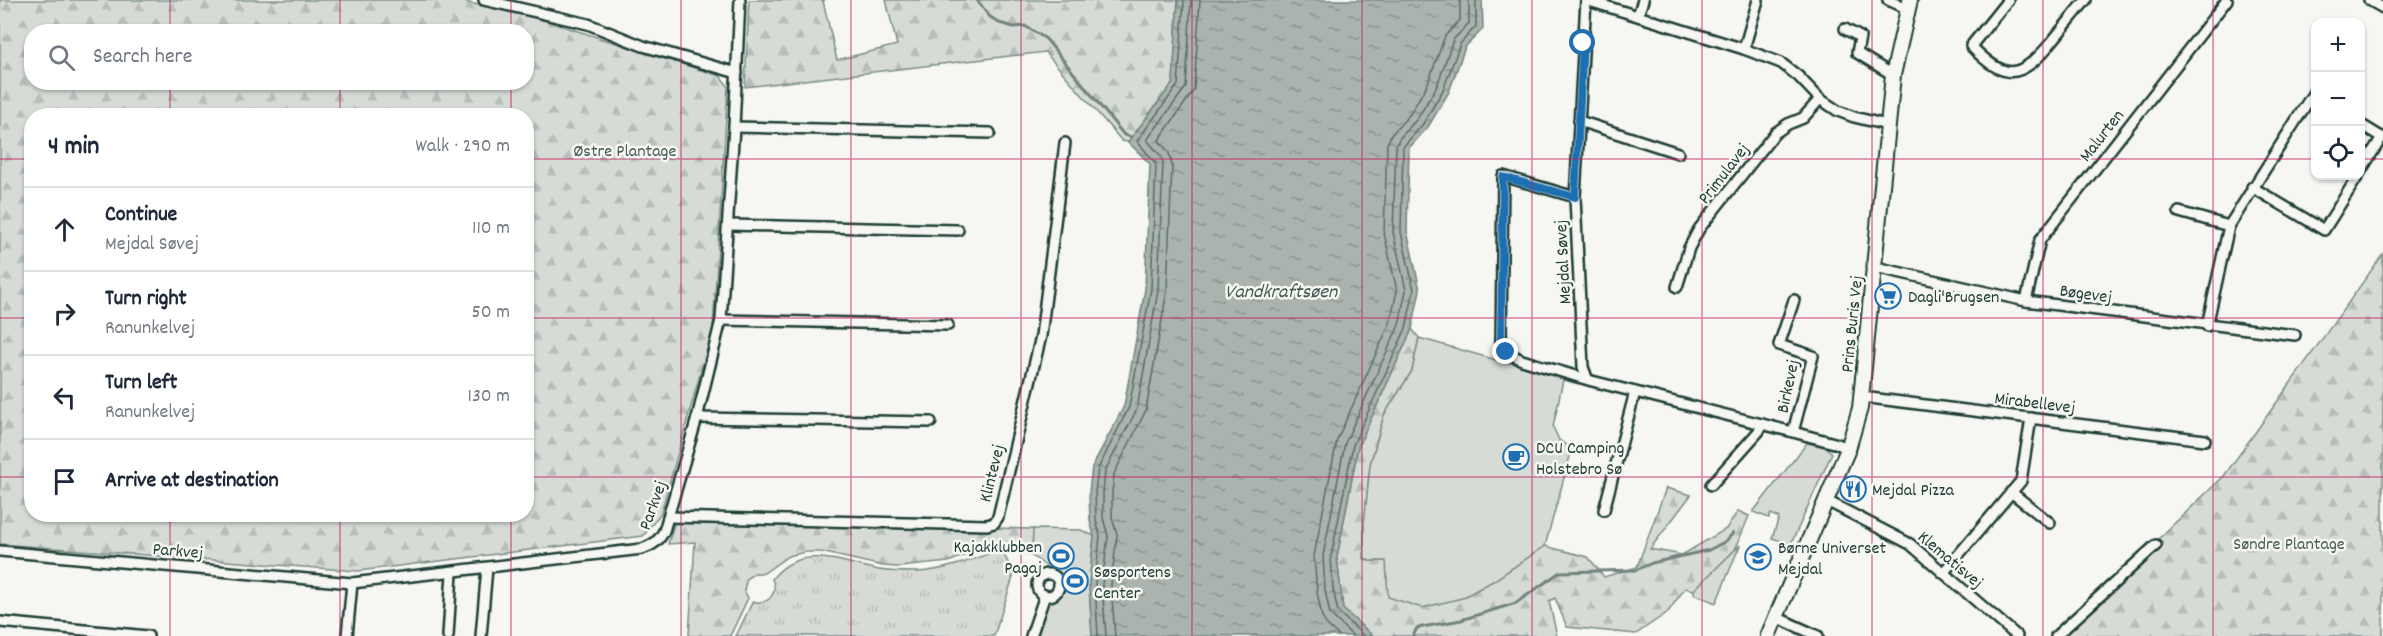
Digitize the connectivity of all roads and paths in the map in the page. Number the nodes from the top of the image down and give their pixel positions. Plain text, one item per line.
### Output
1 (484, 0) edge
2 (740, 0) edge
3 (1586, 0) edge
4 (1642, 0) edge
5 (1758, 0) edge
6 (1888, 0) edge
7 (2008, 0) edge
8 (2086, 0) edge
9 (2227, 0) edge
10 (2368, 0) edge
11 (1909, 5) edge
12 (2383, 8) edge
13 (1638, 15) junction
14 (1845, 29) dead end
15 (1743, 49) junction
16 (737, 73) junction
17 (1893, 75) junction
18 (1820, 99) junction
19 (2311, 99) edge
20 (1579, 121) junction
21 (1887, 125) junction
22 (2364, 126) edge
23 (734, 127) junction
24 (990, 133) dead end
25 (2383, 137) edge
26 (1065, 143) dead end
27 (1678, 153) dead end
28 (2365, 166) edge
29 (2355, 180) edge
30 (2252, 187) junction
31 (1575, 197) junction
32 (2179, 212) dead end
33 (728, 225) junction
34 (2229, 225) junction
35 (958, 230) dead end
36 (1875, 267) junction
37 (1677, 287) dead end
38 (1794, 300) dead end
39 (2026, 301) junction
40 (721, 320) junction
41 (948, 326) dead end
42 (2207, 326) junction
43 (2295, 335) dead end
44 (1587, 378) junction
45 (1635, 392) junction
46 (1862, 397) junction
47 (697, 418) junction
48 (2031, 418) junction
49 (931, 422) dead end
50 (1762, 424) junction
51 (1793, 432) junction
52 (2205, 440) dead end
53 (1848, 449) junction
54 (1711, 485) dead end
55 (2012, 492) junction
56 (1825, 500) junction
57 (1604, 510) dead end
58 (668, 517) junction
59 (2050, 524) dead end
60 (2156, 545) dead end
61 (0, 551) edge
62 (487, 568) junction
63 (452, 573) junction
64 (1942, 573) junction
65 (352, 583) junction
66 (1045, 595) dead end
67 (1776, 617) junction
68 (0, 622) edge
69 (148, 636) edge
70 (347, 636) edge
71 (448, 636) edge
72 (481, 636) edge
73 (1031, 636) edge
74 (1768, 636) edge
75 (1818, 636) edge
76 (2017, 636) edge
77 (2056, 636) edge

1 - 16 street
2 - 16 street, Parkvej
3 - 13 street
3 - 20 street, Mejdal Søvej
4 - 13 street
5 - 15 street
6 - 11 street
7 - 8 street
9 - 39 street, Malurten
10 - 12 street
11 - 17 street, Prins Buris Vej
13 - 15 street
14 - 17 street
15 - 18 street
16 - 23 street, Parkvej
17 - 21 street, Prins Buris Vej
18 - 21 street
18 - 37 street, Primulavej
19 - 30 street
20 - 27 street
20 - 31 street, Mejdal Søvej
21 - 36 street, Prins Buris Vej
22 - 25 street
23 - 24 street
23 - 33 street, Parkvej
25 - 28 street
26 - 58 street, Klintevej
29 - 30 street
30 - 34 street
31 - 44 street, Mejdal Søvej
31 - 44 street, Birkevej
32 - 34 street
33 - 35 street
33 - 40 street, Parkvej
34 - 42 street
36 - 39 street, Bøgevej
36 - 46 street, Prins Buris Vej
38 - 51 street, Birkevej
39 - 42 street, Bøgevej
40 - 41 street
40 - 47 street, Parkvej
42 - 43 street, Bøgevej
44 - 45 street, Birkevej
45 - 50 street, Birkevej
45 - 57 street
46 - 48 street, Mirabellevej
46 - 53 street, Prins Buris Vej
47 - 49 street
47 - 58 street, Parkvej
48 - 52 street, Mirabellevej
48 - 55 street
50 - 51 street, Birkevej
50 - 54 street, Birkevej
51 - 53 street, Birkevej
53 - 56 street, Prins Buris Vej
55 - 59 street
55 - 64 street
56 - 64 street, Klematisvej
56 - 67 street, Prins Buris Vej
58 - 62 street, Parkvej
60 - 77 street
61 - 65 street, Parkvej
62 - 63 street, Parkvej
62 - 72 street
63 - 65 street, Parkvej
63 - 71 street
64 - 76 street, Klematisvej
65 - 70 street
66 - 73 street
67 - 74 street, Prins Buris Vej
67 - 75 street
68 - 69 street

